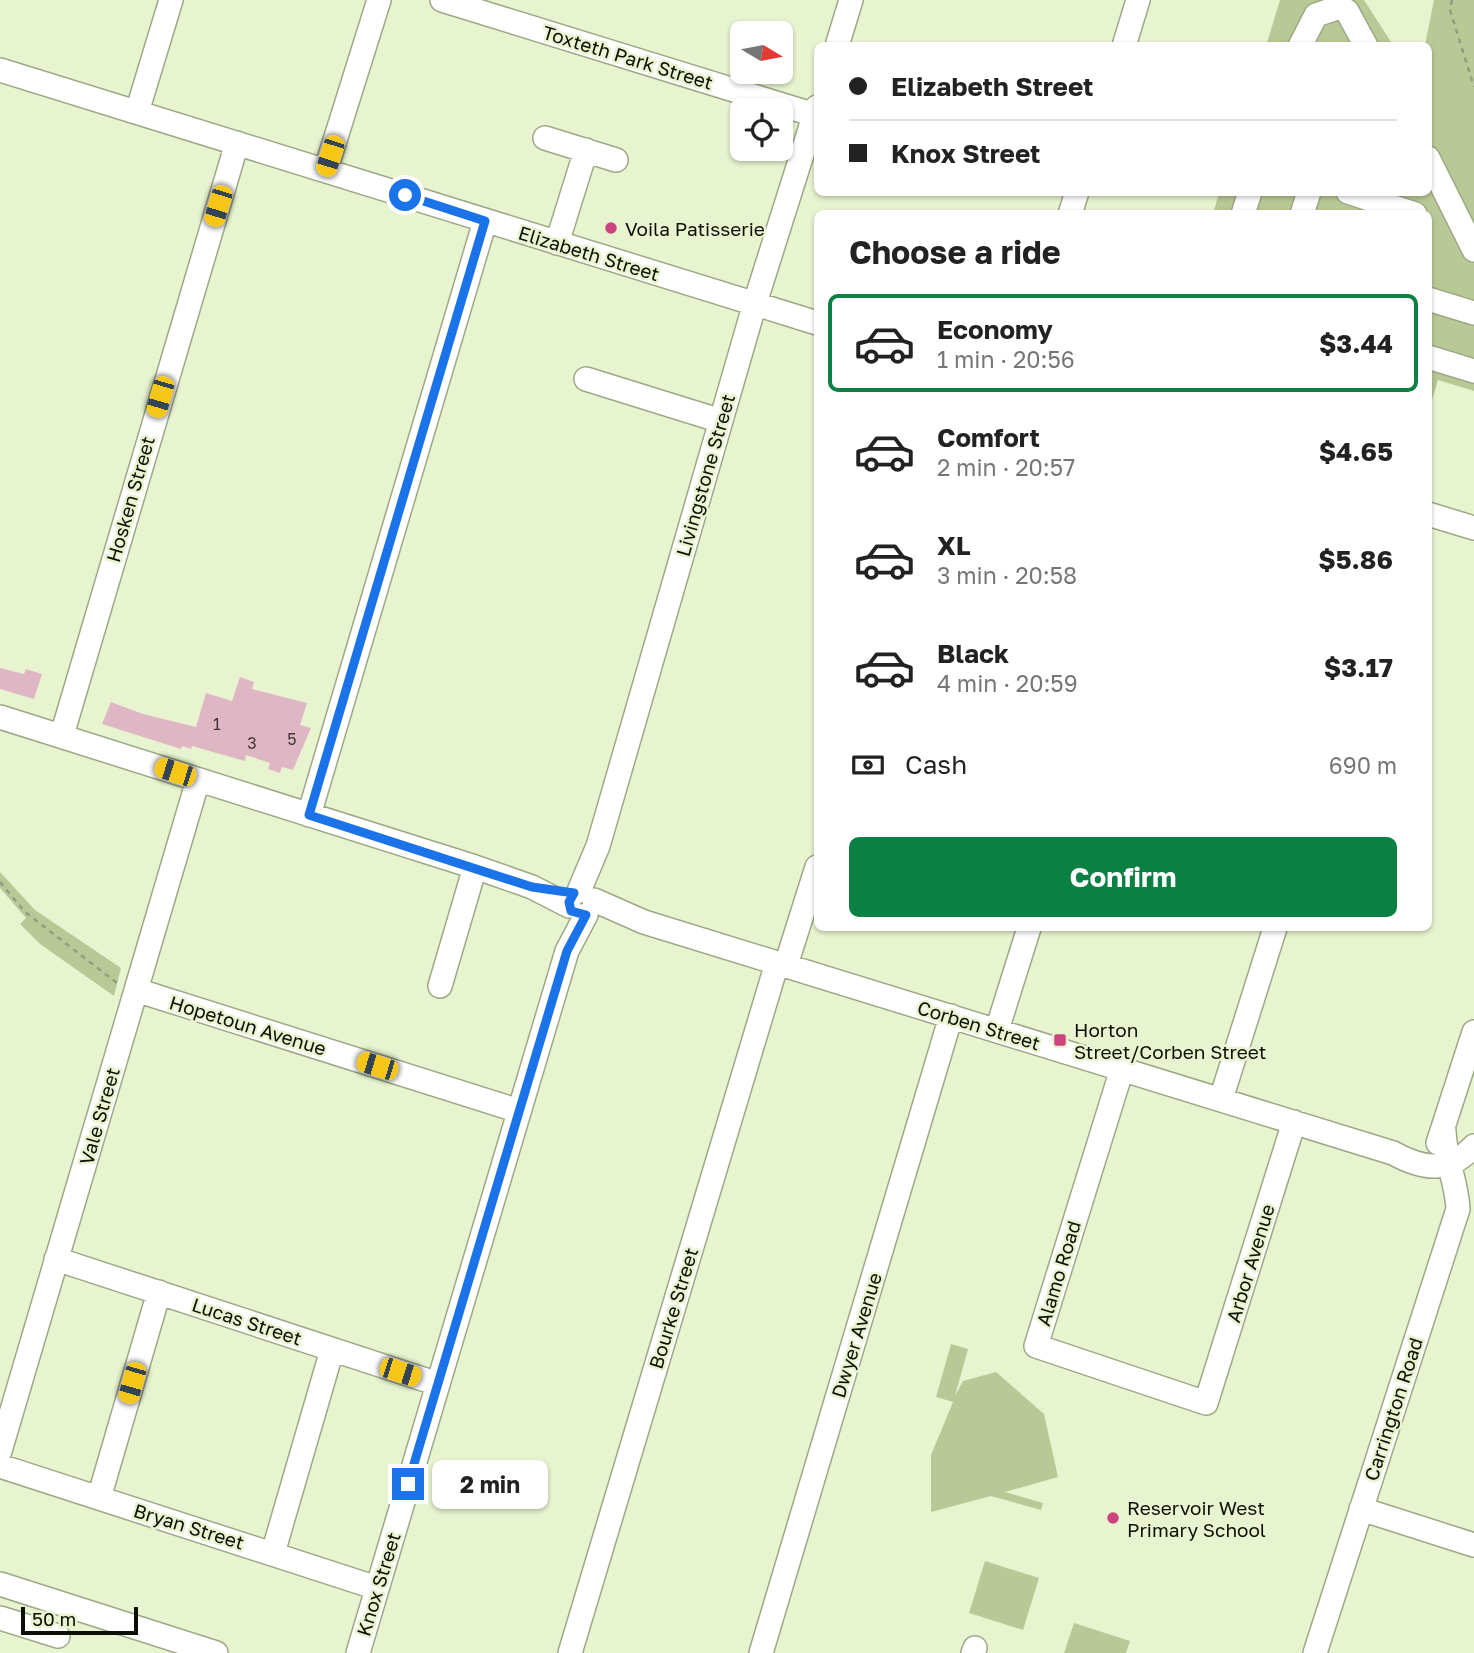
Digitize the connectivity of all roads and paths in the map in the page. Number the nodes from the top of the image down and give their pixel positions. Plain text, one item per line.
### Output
1 (171, 0) edge
2 (379, 0) edge
3 (442, 0) edge
4 (851, 0) edge
5 (1138, 0) edge
6 (1452, 0) edge
7 (838, 42) edge
8 (1125, 42) edge
9 (1302, 42) edge
10 (1364, 42) edge
11 (0, 70) edge
12 (1474, 87) edge
13 (814, 110) edge
14 (137, 112) junction
15 (814, 117) edge
16 (545, 138) dead end
17 (237, 143) junction
18 (586, 150) junction
19 (616, 160) dead end
20 (1432, 166) edge
21 (326, 169) junction
22 (1445, 192) junction
23 (1359, 201) edge
24 (1398, 210) edge
25 (1427, 210) edge
26 (485, 221) junction
27 (557, 243) junction
28 (1474, 250) edge
29 (1432, 300) edge
30 (755, 303) junction
31 (1474, 313) edge
32 (814, 323) edge
33 (1432, 357) edge
34 (1474, 371) edge
35 (586, 379) dead end
36 (721, 421) junction
37 (1432, 515) edge
38 (1474, 528) edge
39 (0, 717) edge
40 (62, 735) junction
41 (198, 780) junction
42 (309, 815) junction
43 (475, 867) junction
44 (814, 875) edge
45 (0, 881) edge
46 (581, 903) junction
47 (1028, 931) edge
48 (1274, 931) edge
49 (781, 964) junction
50 (440, 986) dead end
51 (134, 996) junction
52 (951, 1016) junction
53 (997, 1030) junction
54 (1474, 1032) edge
55 (1122, 1069) junction
56 (1221, 1099) junction
57 (519, 1111) junction
58 (1294, 1122) junction
59 (1445, 1128) junction
60 (1474, 1134) edge
61 (1474, 1146) edge
62 (1393, 1153) junction
63 (1447, 1166) junction
64 (56, 1259) junction
65 (159, 1292) junction
66 (332, 1350) junction
67 (438, 1384) junction
68 (1206, 1403) joint
69 (0, 1451) edge
70 (0, 1466) edge
71 (99, 1498) junction
72 (1360, 1509) junction
73 (1474, 1545) edge
74 (273, 1553) junction
75 (0, 1584) edge
76 (377, 1588) junction
77 (0, 1618) edge
78 (58, 1636) dead end
79 (216, 1653) edge
80 (358, 1653) edge
81 (570, 1653) edge
82 (761, 1653) edge
83 (1315, 1653) edge

1 - 14 street
2 - 21 street
3 - 13 street, Toxteth Park Street
4 - 7 street
5 - 8 street
6 - 12 path
9 - 10 street
11 - 14 street, Elizabeth Street
14 - 17 street, Elizabeth Street
15 - 30 street, Livingstone Street
16 - 18 street
17 - 21 street, Elizabeth Street
17 - 40 street, Hosken Street
18 - 19 street
18 - 27 street
20 - 22 street
21 - 26 street, Elizabeth Street
22 - 25 street
22 - 28 street
23 - 24 street
26 - 27 street, Elizabeth Street
26 - 42 street
27 - 30 street, Elizabeth Street
29 - 31 street
30 - 32 street, Elizabeth Street
30 - 36 street, Livingstone Street
33 - 34 street
35 - 36 street
36 - 46 street, Livingstone Street
37 - 38 street
39 - 40 street, Corben Street
40 - 41 street, Corben Street
41 - 42 street, Corben Street
41 - 51 street, Vale Street
42 - 43 street, Corben Street
43 - 46 street, Corben Street
43 - 50 street
44 - 49 street, Bourke Street
45 - 51 path
46 - 49 street, Corben Street
46 - 57 street, Knox Street
47 - 53 street
48 - 56 street
49 - 52 street, Corben Street
49 - 81 street, Bourke Street
51 - 57 street, Hopetoun Avenue
51 - 64 street, Vale Street
52 - 53 street, Corben Street
52 - 82 street, Dwyer Avenue
53 - 55 street, Corben Street
54 - 59 street
55 - 56 street, Corben Street
55 - 68 street, Alamo Road
56 - 58 street, Corben Street
57 - 67 street, Knox Street
58 - 62 street, Corben Street
58 - 68 street, Arbor Avenue
59 - 60 street
59 - 62 street
59 - 63 street, Carrington Road
61 - 63 street
62 - 63 street
63 - 72 street, Carrington Road
64 - 65 street, Lucas Street
64 - 69 street, Vale Street
65 - 66 street, Lucas Street
65 - 71 street
66 - 67 street, Lucas Street
66 - 74 street
67 - 76 street, Knox Street
70 - 71 street, Bryan Street
71 - 74 street, Bryan Street
72 - 73 street
72 - 83 street, Carrington Road
74 - 76 street, Bryan Street
75 - 79 street
76 - 80 street, Knox Street
77 - 78 street

